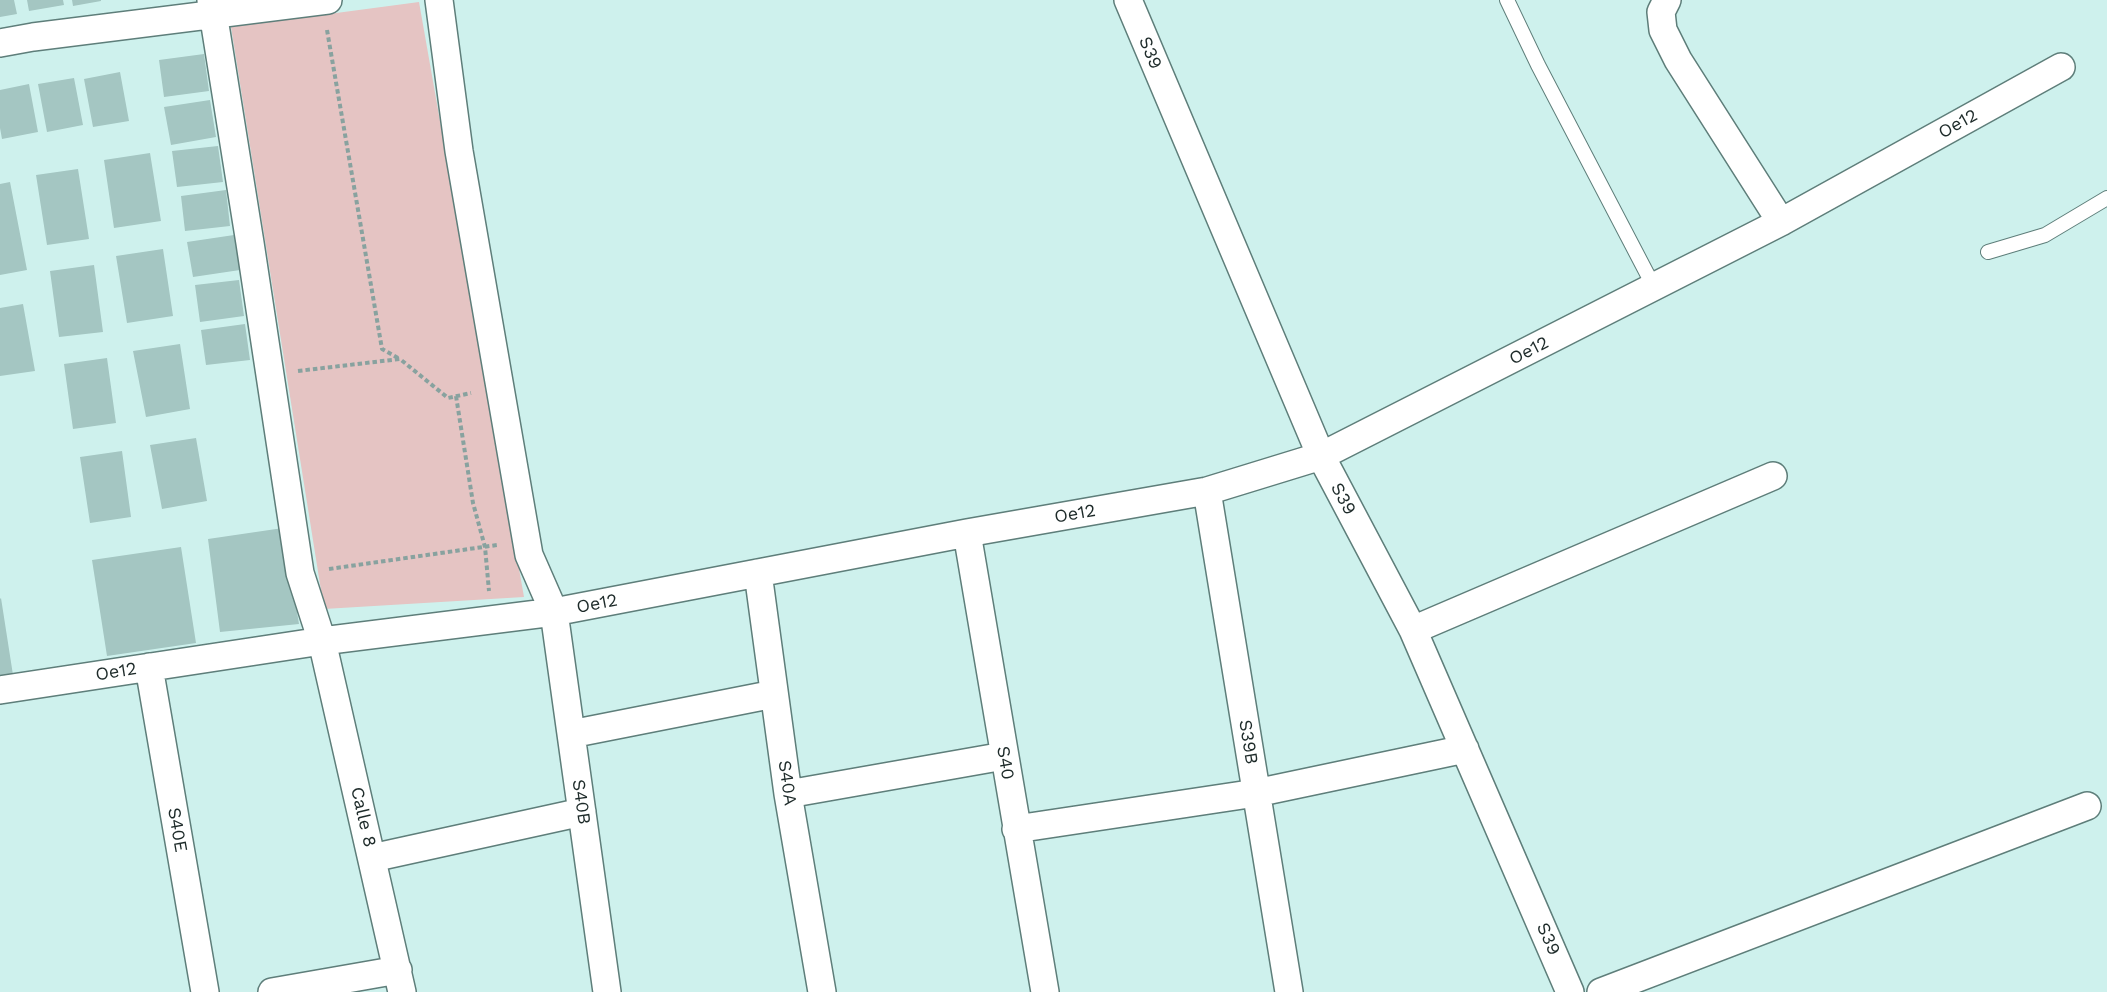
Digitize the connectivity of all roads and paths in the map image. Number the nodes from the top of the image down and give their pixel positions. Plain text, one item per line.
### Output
1 (328, 0) edge
2 (439, 0) edge
3 (1128, 0) edge
4 (1508, 0) edge
5 (322, 1) edge
6 (1664, 6) edge
7 (212, 7) edge
8 (0, 43) edge
9 (2061, 67) dead end
10 (2107, 198) edge
11 (1780, 222) junction
12 (1988, 252) dead end
13 (1654, 287) junction
14 (400, 359) junction
15 (270, 374) junction
16 (500, 387) junction
17 (456, 396) junction
18 (1321, 456) junction
19 (1773, 476) dead end
20 (1206, 491) junction
21 (967, 533) junction
22 (484, 547) junction
23 (300, 573) junction
24 (758, 573) junction
25 (554, 612) junction
26 (492, 620) junction
27 (1413, 630) junction
28 (322, 641) junction
29 (149, 667) junction
30 (0, 690) edge
31 (774, 694) junction
32 (571, 734) junction
33 (1465, 749) junction
34 (1004, 756) junction
35 (1256, 793) junction
36 (788, 794) junction
37 (2087, 806) dead end
38 (582, 812) junction
39 (1016, 829) junction
40 (372, 858) junction
41 (400, 981) edge
42 (206, 992) edge
43 (272, 992) edge
44 (607, 992) edge
45 (822, 992) edge
46 (1045, 992) edge
47 (1289, 992) edge
48 (1570, 992) edge
49 (1601, 992) edge

1 - 5 street
2 - 16 street, S40B
3 - 18 street, S39
4 - 13 lane
5 - 7 street
5 - 14 path
6 - 11 street
7 - 8 street
7 - 15 street, Calle 8
9 - 11 street, Oe12
10 - 12 lane
11 - 13 street, Oe12
13 - 18 street, Oe12
14 - 15 path
14 - 17 path
15 - 23 street, Calle 8
16 - 17 path
16 - 25 street, S40B
17 - 22 path
18 - 20 street, Oe12
18 - 27 street, S39
19 - 27 street
20 - 21 street, Oe12
20 - 35 street, S39B
21 - 24 street, Oe12
21 - 34 street, S40
22 - 23 path
22 - 26 path
23 - 28 street, Calle 8
24 - 25 street, Oe12
24 - 31 street, S40A
25 - 26 street, Oe12
25 - 32 street, S40B
26 - 28 street, Oe12
27 - 33 street, S39
28 - 29 street, Oe12
28 - 40 street, Calle 8
29 - 30 street, Oe12
29 - 42 street, S40E
31 - 32 street
31 - 36 street, S40A
32 - 38 street, S40B
33 - 35 street
33 - 48 street, S39
34 - 36 street
34 - 39 street, S40
35 - 39 street
35 - 47 street, S39B
36 - 45 street, S40A
37 - 49 street
38 - 40 street
38 - 44 street, S40B
39 - 46 street, S40
40 - 41 street, Calle 8
41 - 43 street

